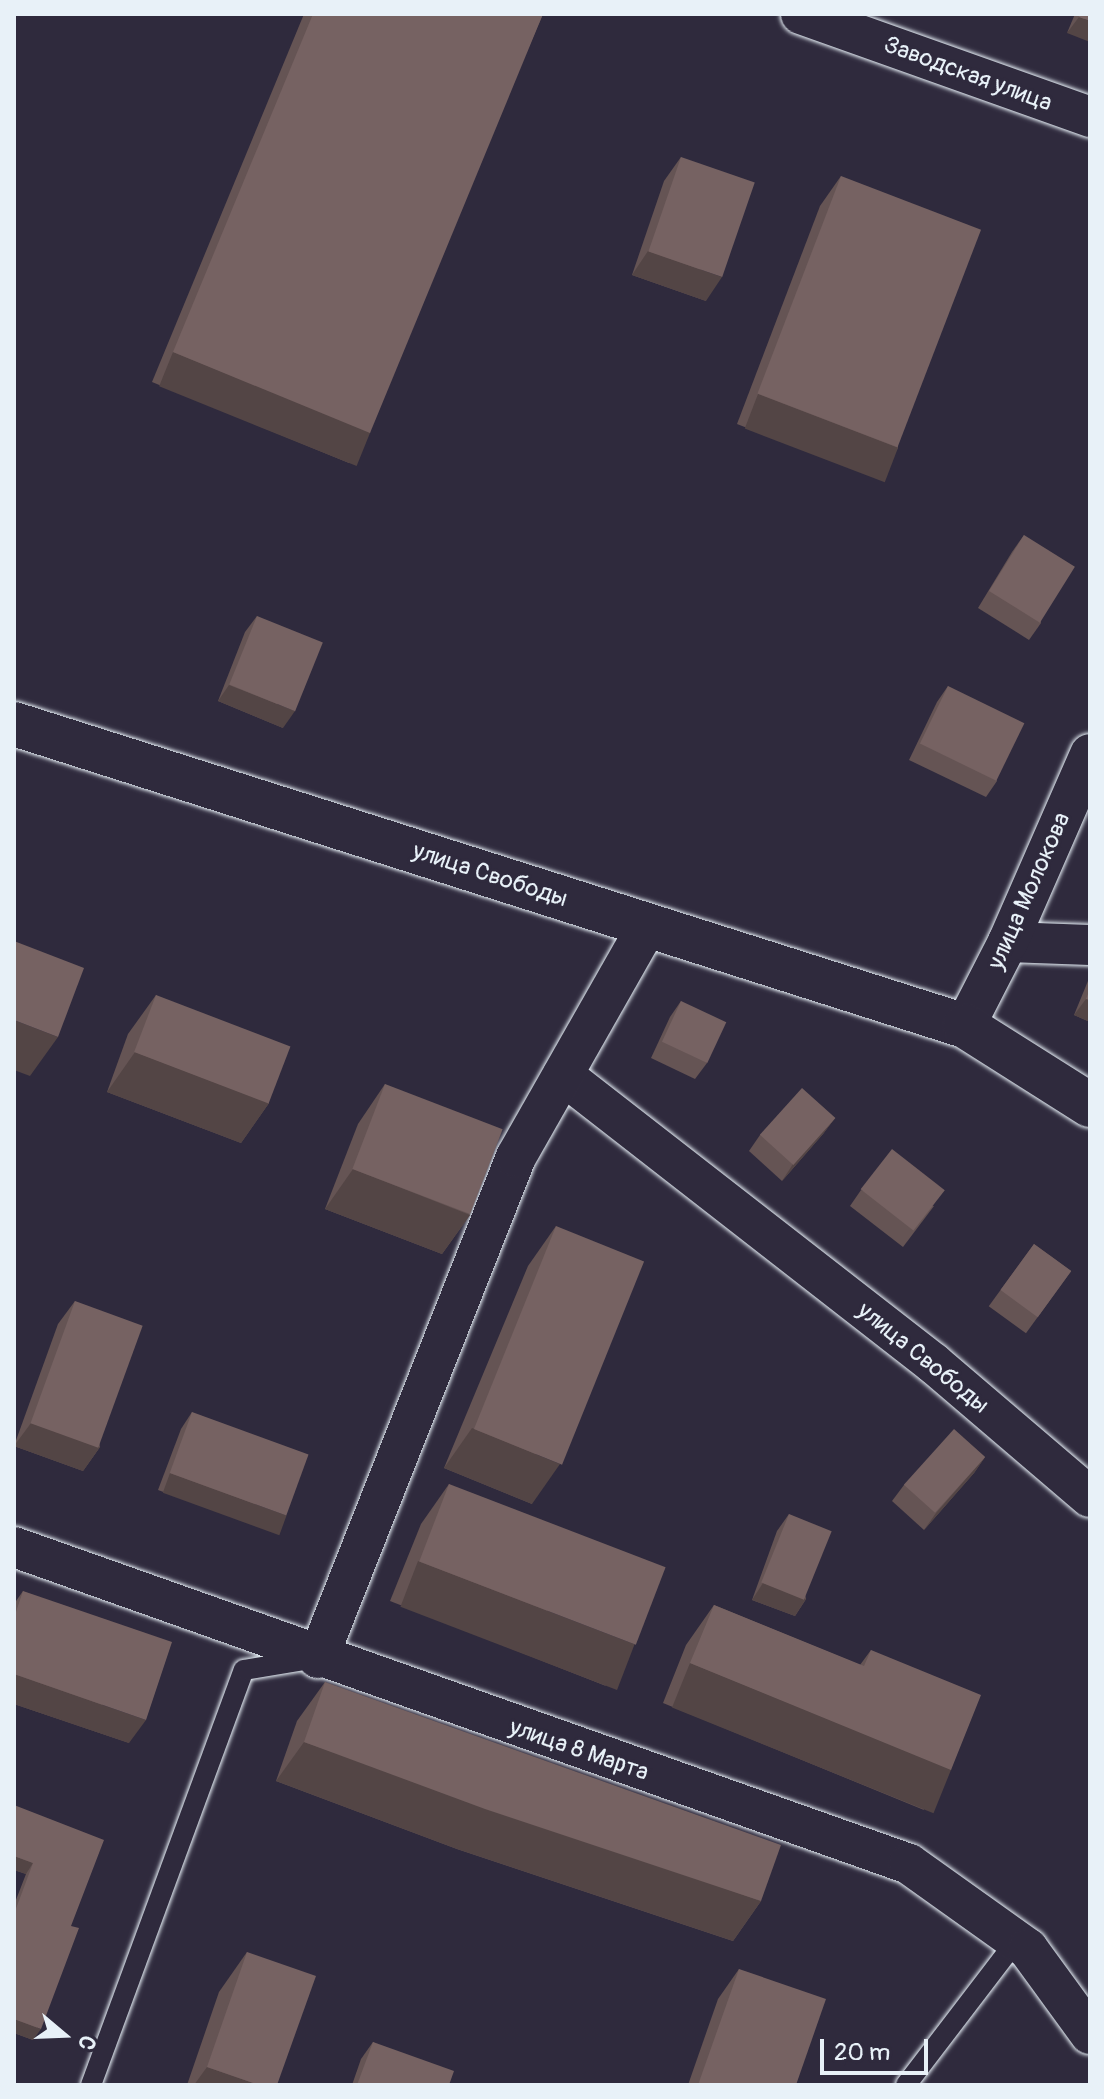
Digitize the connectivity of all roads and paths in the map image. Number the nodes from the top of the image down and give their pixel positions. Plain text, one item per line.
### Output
1 (801, 14) edge
2 (1090, 117) edge
3 (14, 724) edge
4 (1090, 754) edge
5 (648, 925) junction
6 (1008, 942) junction
7 (1090, 945) edge
8 (965, 1026) junction
9 (563, 1075) junction
10 (1090, 1105) edge
11 (1090, 1497) edge
12 (14, 1547) edge
13 (318, 1658) junction
14 (1016, 1941) junction
15 (1090, 2034) edge
16 (91, 2085) edge
17 (906, 2085) edge

1 - 2 street, Заводская улица
3 - 5 street, улица Свободы
4 - 6 street, улица Молокова
5 - 8 street, улица Свободы
5 - 9 street
6 - 7 street
6 - 8 street, улица Молокова
8 - 10 street, улица Свободы
9 - 11 street, улица Свободы
9 - 13 street
12 - 13 street, улица 8 Марта
13 - 14 street, улица 8 Марта
13 - 16 lane
14 - 15 street, улица 8 Марта
14 - 17 lane

